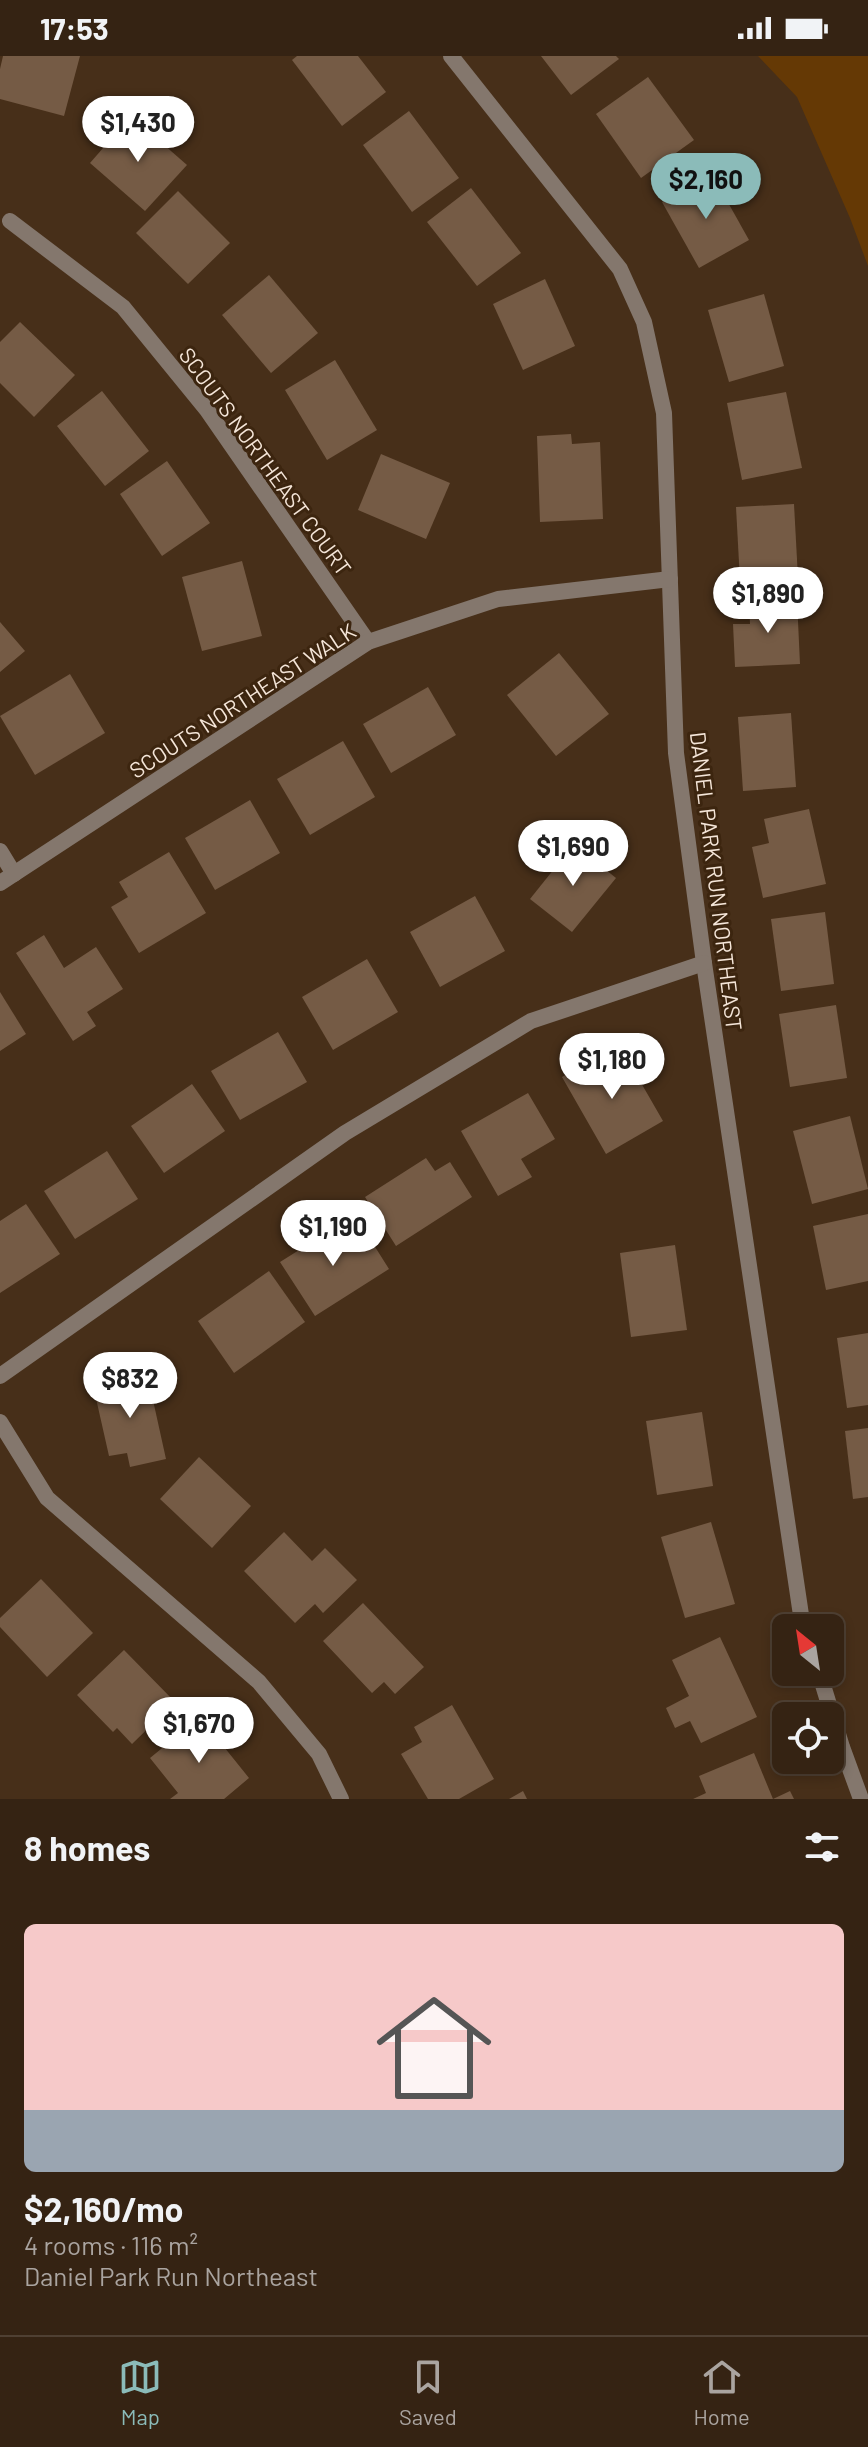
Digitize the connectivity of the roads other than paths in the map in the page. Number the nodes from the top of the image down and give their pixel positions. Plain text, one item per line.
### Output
1 (451, 56) edge
2 (10, 221) dead end
3 (670, 579) junction
4 (368, 642) junction
5 (0, 851) edge
6 (7, 879) edge
7 (704, 963) junction
8 (0, 1376) edge
9 (0, 1422) edge
10 (802, 1614) edge
11 (823, 1686) edge
12 (341, 1799) edge
13 (861, 1799) edge

1 - 3 street, DANIEL PARK RUN NORTHEAST
2 - 4 street, SCOUTS NORTHEAST COURT
3 - 4 street, SCOUTS NORTHEAST WALK
3 - 7 street, DANIEL PARK RUN NORTHEAST
4 - 6 street, SCOUTS NORTHEAST WALK
5 - 6 street
7 - 8 street
7 - 10 street, DANIEL PARK RUN NORTHEAST
9 - 12 street
11 - 13 street

